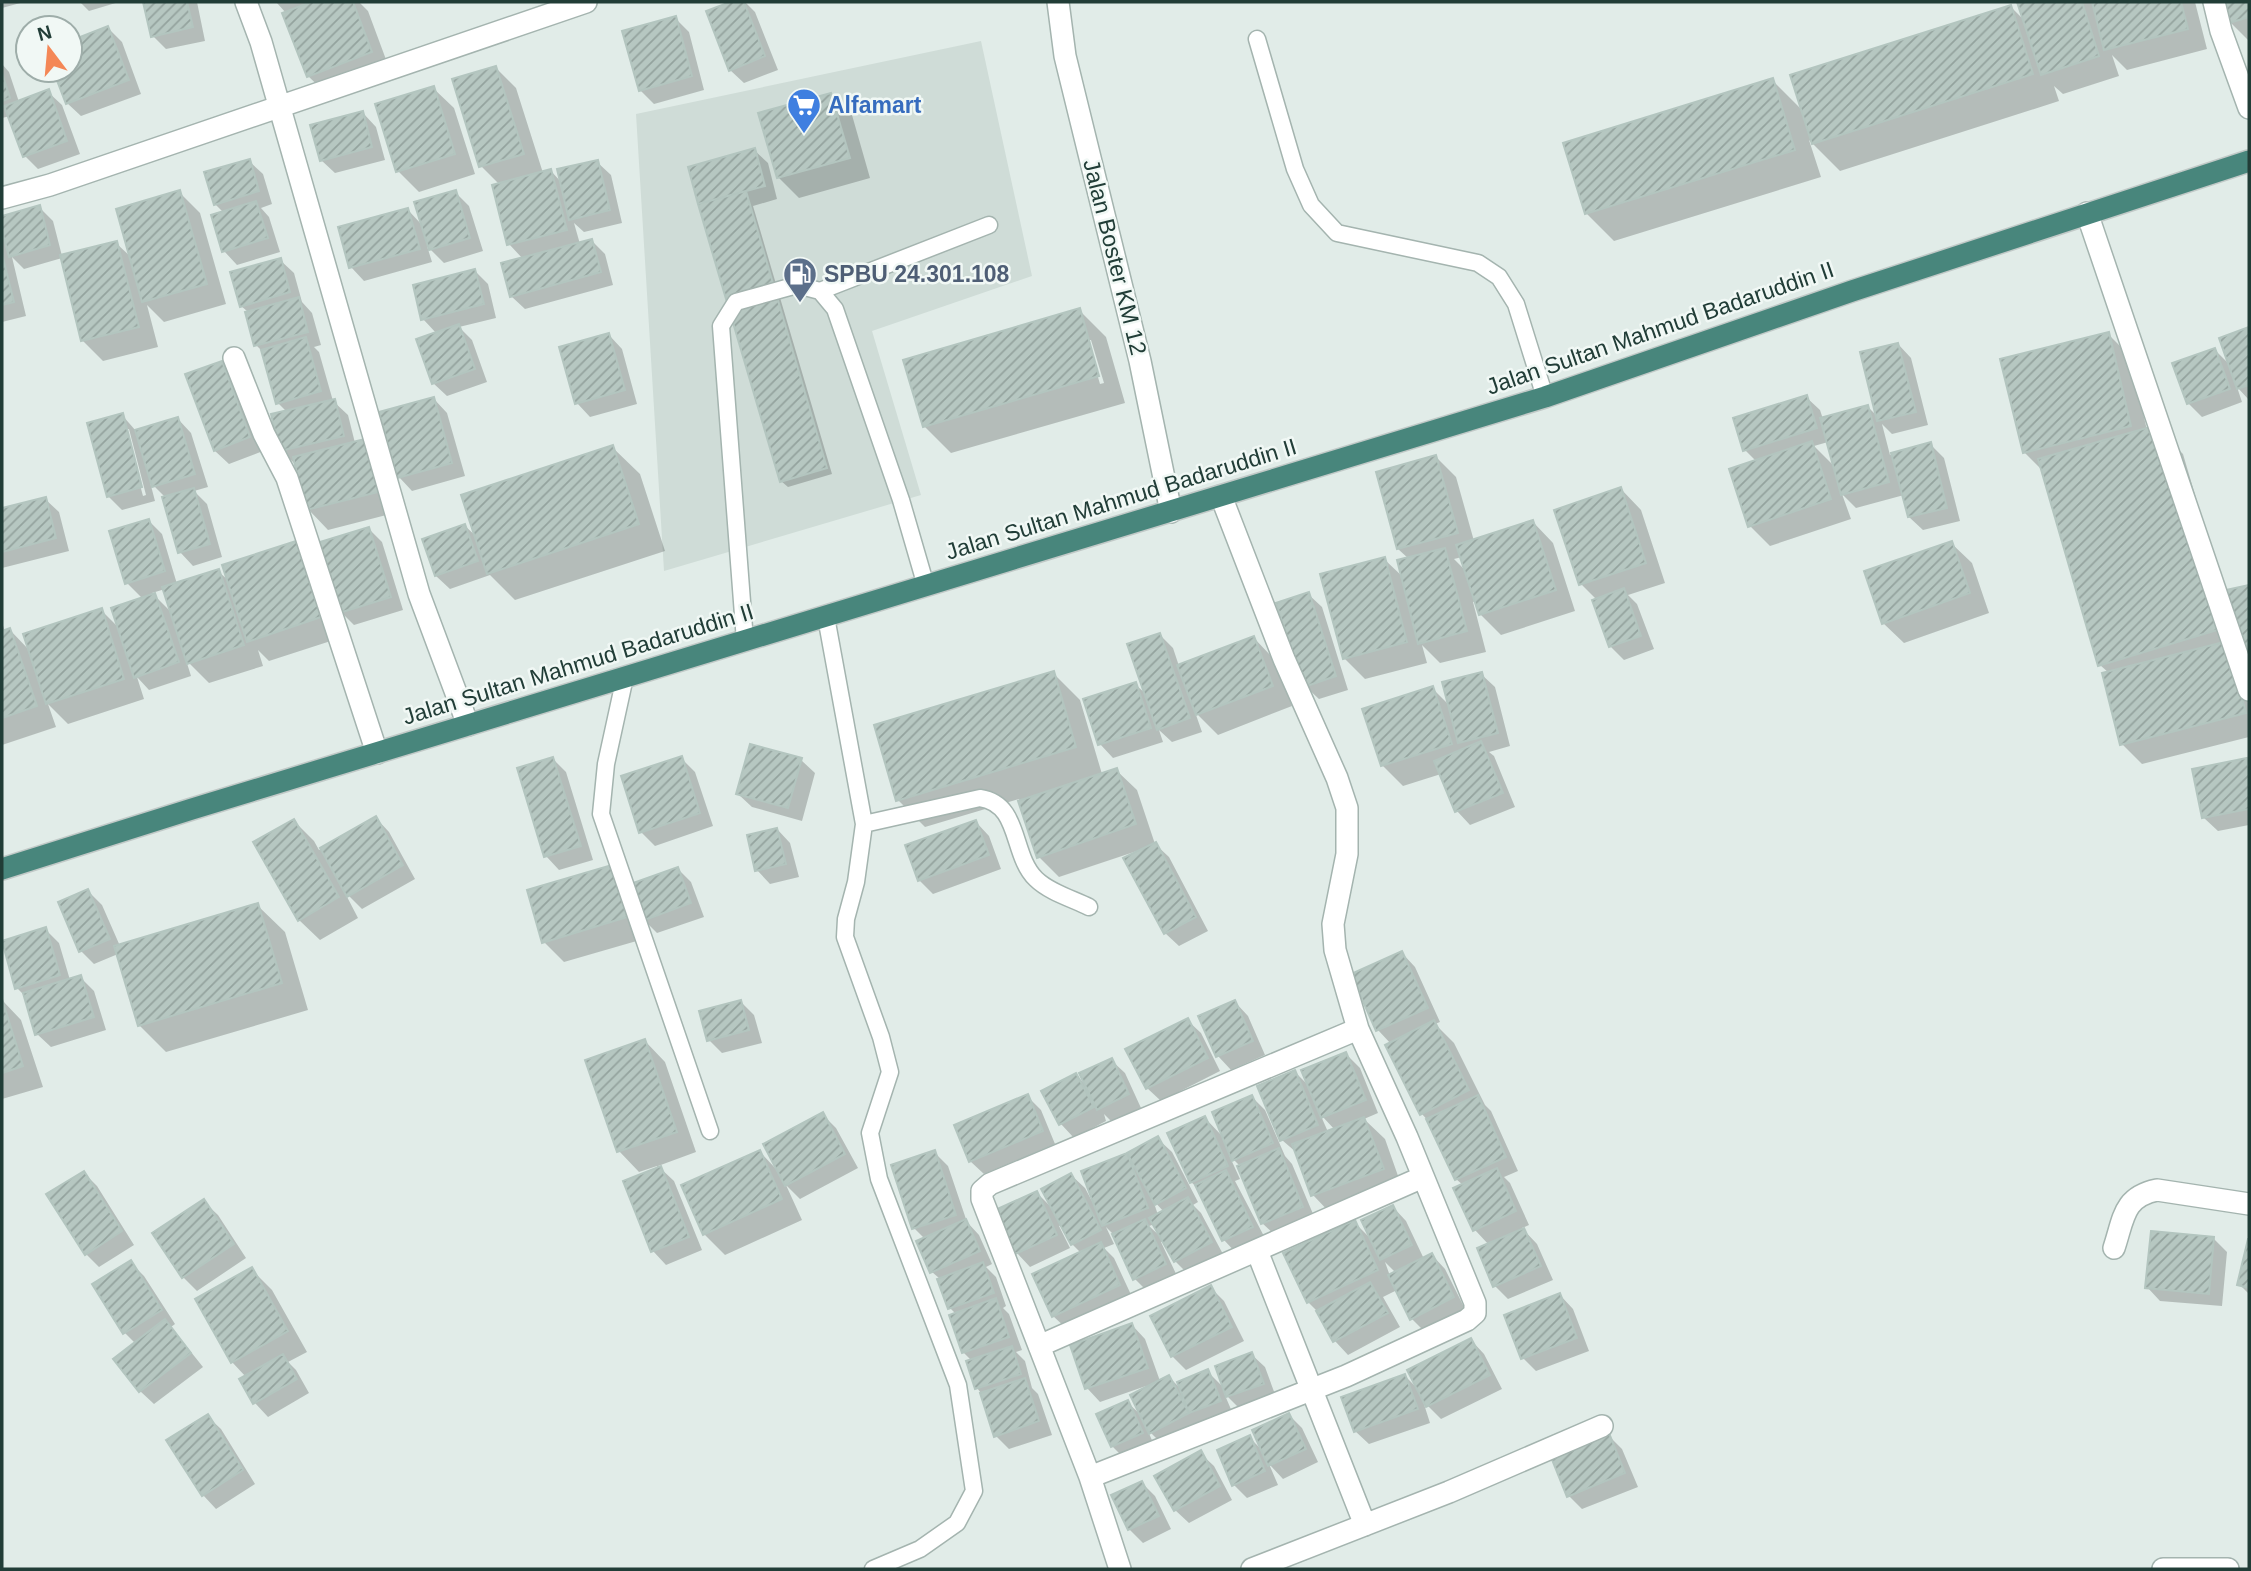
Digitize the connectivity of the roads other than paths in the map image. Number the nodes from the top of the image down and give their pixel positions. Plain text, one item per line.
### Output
1 (246, 2) edge
2 (586, 2) edge
3 (1058, 2) edge
4 (2214, 2) edge
5 (1257, 39) dead end
6 (279, 106) junction
7 (2249, 108) edge
8 (2249, 161) edge
9 (2, 198) edge
10 (2087, 213) junction
11 (989, 225) dead end
12 (820, 291) junction
13 (234, 358) dead end
14 (1545, 397) junction
15 (1221, 496) junction
16 (1171, 512) junction
17 (926, 586) junction
18 (826, 617) junction
19 (745, 641) junction
20 (625, 677) junction
21 (2249, 690) edge
22 (468, 725) junction
23 (377, 752) junction
24 (864, 824) junction
25 (2, 867) edge
26 (1089, 907) dead end
27 (1358, 1029) junction
28 (710, 1132) dead end
29 (1423, 1177) junction
30 (2249, 1203) edge
31 (2114, 1248) dead end
32 (1257, 1251) junction
33 (1039, 1346) junction
34 (1312, 1389) junction
35 (1602, 1426) dead end
36 (1090, 1477) junction
37 (1365, 1525) junction
38 (873, 1569) edge
39 (1120, 1569) edge
40 (1252, 1569) edge
41 (2163, 1569) edge
42 (2228, 1569) edge

1 - 6 street
2 - 6 street
3 - 16 street, Jalan Boster KM 12
4 - 7 street
5 - 14 lane
6 - 9 street
6 - 22 street
8 - 10 highway, Jalan Sultan Mahmud Badaruddin II
10 - 14 highway, Jalan Sultan Mahmud Badaruddin II
10 - 21 street
11 - 12 lane
12 - 17 lane
12 - 19 lane
13 - 23 street
14 - 15 highway, Jalan Sultan Mahmud Badaruddin II
15 - 16 highway, Jalan Sultan Mahmud Badaruddin II
15 - 27 street
16 - 17 highway, Jalan Sultan Mahmud Badaruddin II
17 - 18 highway, Jalan Sultan Mahmud Badaruddin II
18 - 19 highway, Jalan Sultan Mahmud Badaruddin II
18 - 24 lane
19 - 20 highway, Jalan Sultan Mahmud Badaruddin II
20 - 22 highway, Jalan Sultan Mahmud Badaruddin II
20 - 28 lane
22 - 23 highway, Jalan Sultan Mahmud Badaruddin II
23 - 25 highway, Jalan Sultan Mahmud Badaruddin II
24 - 26 lane
24 - 38 lane
27 - 29 street
27 - 33 street
29 - 32 street
29 - 34 street
30 - 31 street
32 - 33 street
32 - 34 street
33 - 36 street
34 - 36 street
34 - 37 street
35 - 37 street
36 - 39 street
37 - 40 street
41 - 42 street

